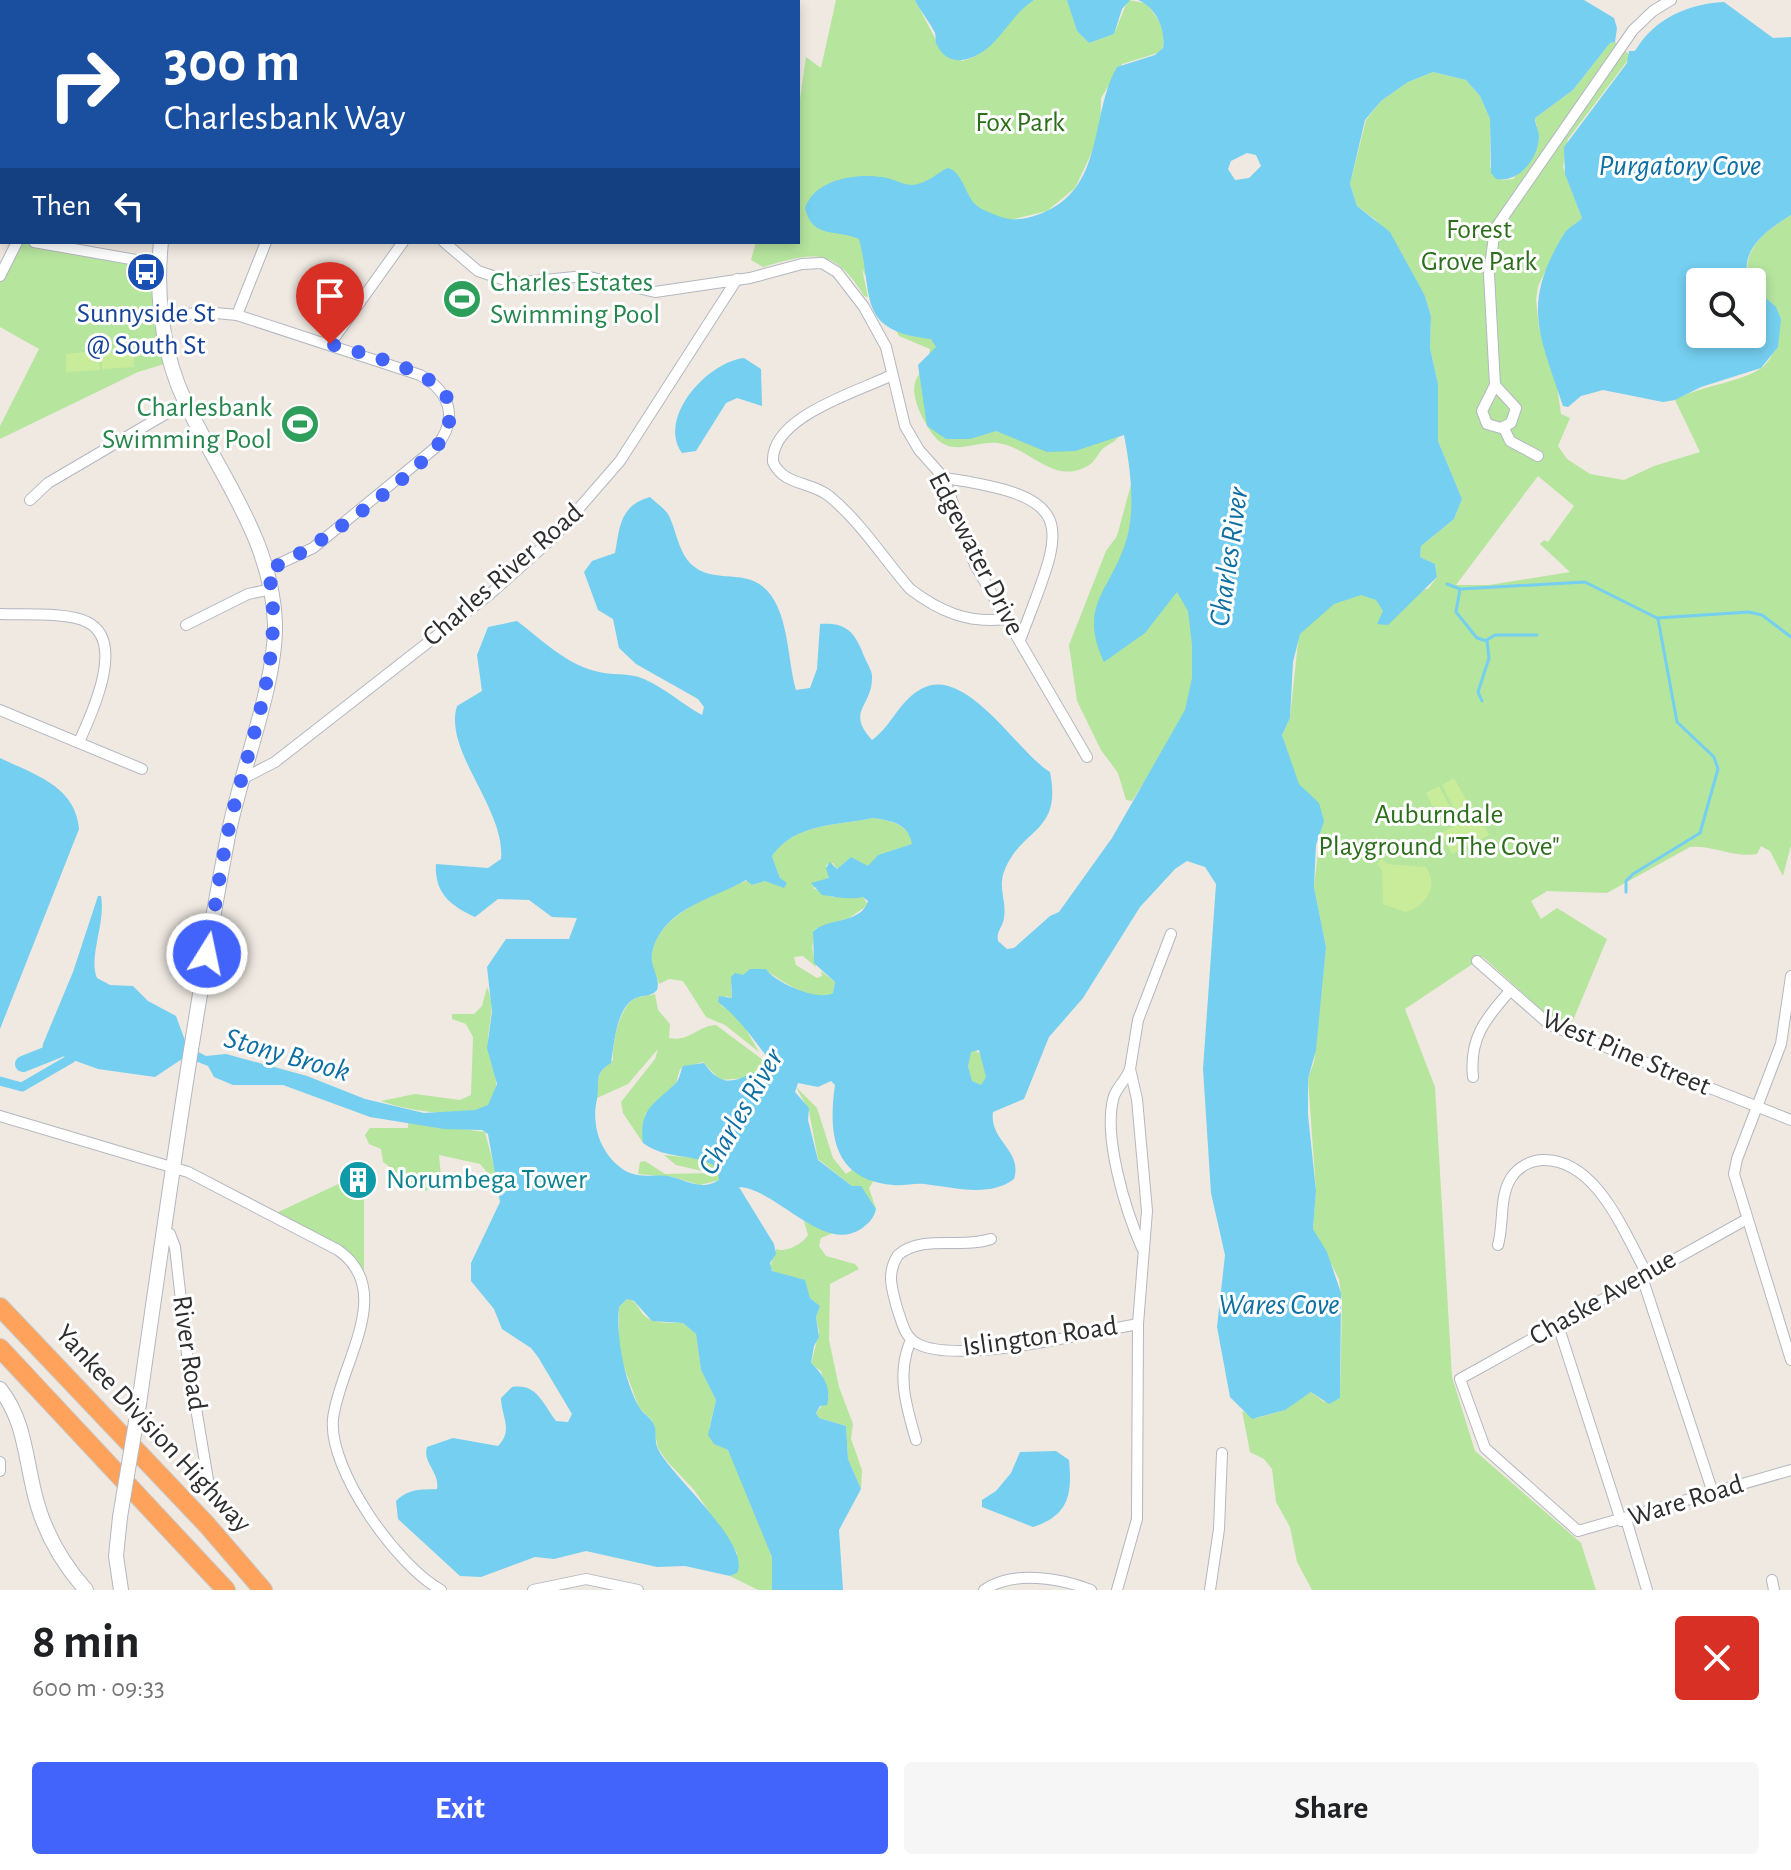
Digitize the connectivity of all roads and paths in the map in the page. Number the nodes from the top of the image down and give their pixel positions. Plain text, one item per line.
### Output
1 (1671, 0) edge
2 (16, 244) edge
3 (45, 244) edge
4 (161, 244) edge
5 (265, 244) edge
6 (402, 244) edge
7 (446, 244) edge
8 (159, 264) junction
9 (0, 276) edge
10 (737, 279) junction
11 (237, 315) junction
12 (162, 317) junction
13 (330, 344) junction
14 (892, 375) junction
15 (1495, 385) junction
16 (186, 402) junction
17 (1504, 428) junction
18 (1538, 456) dead end
19 (944, 478) junction
20 (30, 500) dead end
21 (268, 569) junction
22 (272, 589) junction
23 (0, 614) edge
24 (1005, 619) junction
25 (186, 625) dead end
26 (1020, 640) junction
27 (0, 710) edge
28 (79, 742) junction
29 (1087, 757) dead end
30 (142, 769) dead end
31 (242, 779) junction
32 (1171, 934) dead end
33 (1477, 961) dead end
34 (1791, 976) edge
35 (1509, 992) junction
36 (1130, 1069) junction
37 (1473, 1077) dead end
38 (1758, 1108) junction
39 (0, 1116) edge
40 (1791, 1120) edge
41 (173, 1168) junction
42 (1747, 1219) junction
43 (164, 1232) junction
44 (991, 1239) dead end
45 (1498, 1245) dead end
46 (1143, 1250) junction
47 (1644, 1276) junction
48 (0, 1307) edge
49 (1138, 1324) junction
50 (1558, 1325) junction
51 (911, 1340) junction
52 (0, 1348) edge
53 (1791, 1360) edge
54 (0, 1389) edge
55 (916, 1440) dead end
56 (1222, 1453) dead end
57 (1791, 1470) edge
58 (208, 1480) dead end
59 (1713, 1493) junction
60 (1623, 1520) junction
61 (1581, 1532) joint
62 (84, 1588) edge
63 (116, 1589) edge
64 (97, 1590) edge
65 (226, 1590) edge
66 (263, 1590) edge
67 (441, 1590) edge
68 (533, 1590) edge
69 (638, 1590) edge
70 (984, 1590) edge
71 (1091, 1590) edge
72 (1117, 1590) edge
73 (1210, 1590) edge
74 (1647, 1590) edge

1 - 15 street
2 - 9 street
3 - 8 street
4 - 8 main road, River Road
5 - 11 street
6 - 13 street
7 - 10 street, Edgewater Drive
8 - 12 main road, River Road
10 - 14 street, Edgewater Drive
10 - 31 street, Charles River Road
11 - 12 street
11 - 13 street
12 - 16 main road, River Road
13 - 21 street
14 - 19 street, Edgewater Drive
14 - 24 street
15 - 17 street
15 - 17 street
16 - 20 street
16 - 21 main road, River Road
17 - 18 street
19 - 24 street, Edgewater Drive
19 - 26 street
21 - 22 main road, River Road
22 - 25 street
22 - 31 main road, River Road
23 - 28 street
24 - 26 street, Edgewater Drive
26 - 29 street, Edgewater Drive
27 - 28 street
28 - 30 street
31 - 41 main road, River Road
32 - 36 street
33 - 35 street, West Pine Street
34 - 38 street
35 - 37 street
35 - 38 street, West Pine Street
36 - 46 street
36 - 46 street
38 - 40 street, West Pine Street
38 - 42 street
39 - 41 street
41 - 43 main road, River Road
41 - 67 street
42 - 47 street, Chaske Avenue
42 - 53 street
43 - 58 street, River Road
43 - 63 main road, River Road, bridge
44 - 51 street
45 - 47 street
46 - 49 street
47 - 50 street, Chaske Avenue
47 - 59 street
48 - 66 highway, Yankee Division Highway
49 - 51 street, Islington Road
49 - 72 street, Islington Road
50 - 60 street
50 - 61 street, Chaske Avenue
51 - 55 street
52 - 65 highway, Yankee Division Highway
54 - 62 main road
56 - 73 street
57 - 59 street, Ware Road
59 - 60 street, Ware Road
60 - 61 street, Ware Road
60 - 74 street
62 - 64 main road
68 - 69 street
70 - 71 street

